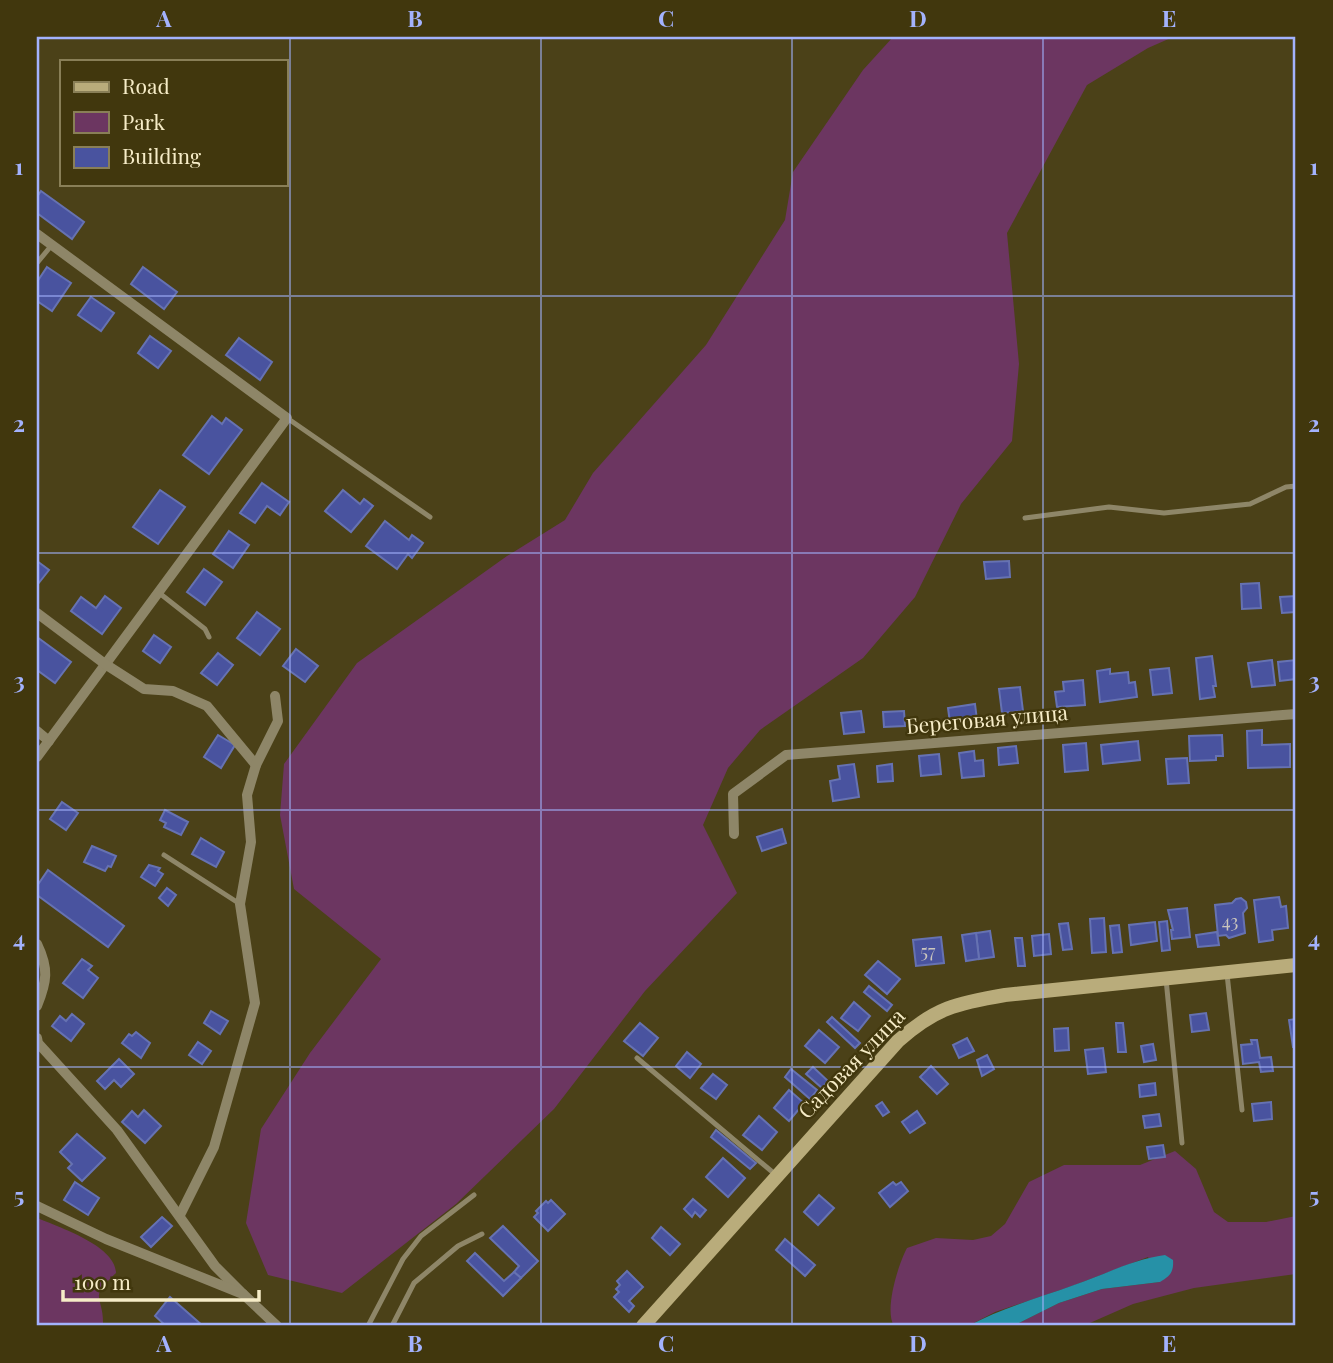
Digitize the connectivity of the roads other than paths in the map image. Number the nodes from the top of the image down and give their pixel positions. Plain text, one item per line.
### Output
1 (37, 234) edge
2 (51, 246) junction
3 (37, 262) edge
4 (287, 418) junction
5 (1296, 486) edge
6 (430, 517) dead end
7 (1025, 518) dead end
8 (158, 592) junction
9 (37, 613) edge
10 (209, 637) dead end
11 (105, 664) junction
12 (275, 696) dead end
13 (1296, 713) edge
14 (37, 731) edge
15 (49, 741) junction
16 (37, 757) edge
17 (256, 765) junction
18 (734, 834) dead end
19 (163, 855) dead end
20 (240, 904) junction
21 (37, 944) edge
22 (1296, 965) edge
23 (1227, 972) junction
24 (1166, 979) junction
25 (37, 1006) edge
26 (37, 1041) edge
27 (637, 1058) dead end
28 (1241, 1110) dead end
29 (1182, 1143) dead end
30 (777, 1176) junction
31 (474, 1195) dead end
32 (37, 1206) edge
33 (180, 1215) junction
34 (482, 1234) dead end
35 (243, 1294) junction
36 (277, 1326) edge
37 (368, 1326) edge
38 (392, 1326) edge
39 (643, 1326) edge

1 - 2 street
2 - 3 lane
2 - 4 street
4 - 6 lane
4 - 8 street
5 - 7 lane
8 - 10 lane
8 - 11 street
9 - 11 street
11 - 15 street
11 - 17 street
12 - 17 street
13 - 18 street, Береговая улица
14 - 15 street
15 - 16 street
17 - 20 street
19 - 20 lane
20 - 33 street
21 - 25 street
22 - 23 street, Садовая улица
23 - 24 street, Садовая улица
23 - 28 lane
24 - 29 lane
24 - 30 street, Садовая улица
26 - 33 street
27 - 30 lane
30 - 39 street, Садовая улица
31 - 37 lane
32 - 35 street
33 - 35 street
34 - 38 lane
35 - 36 street

